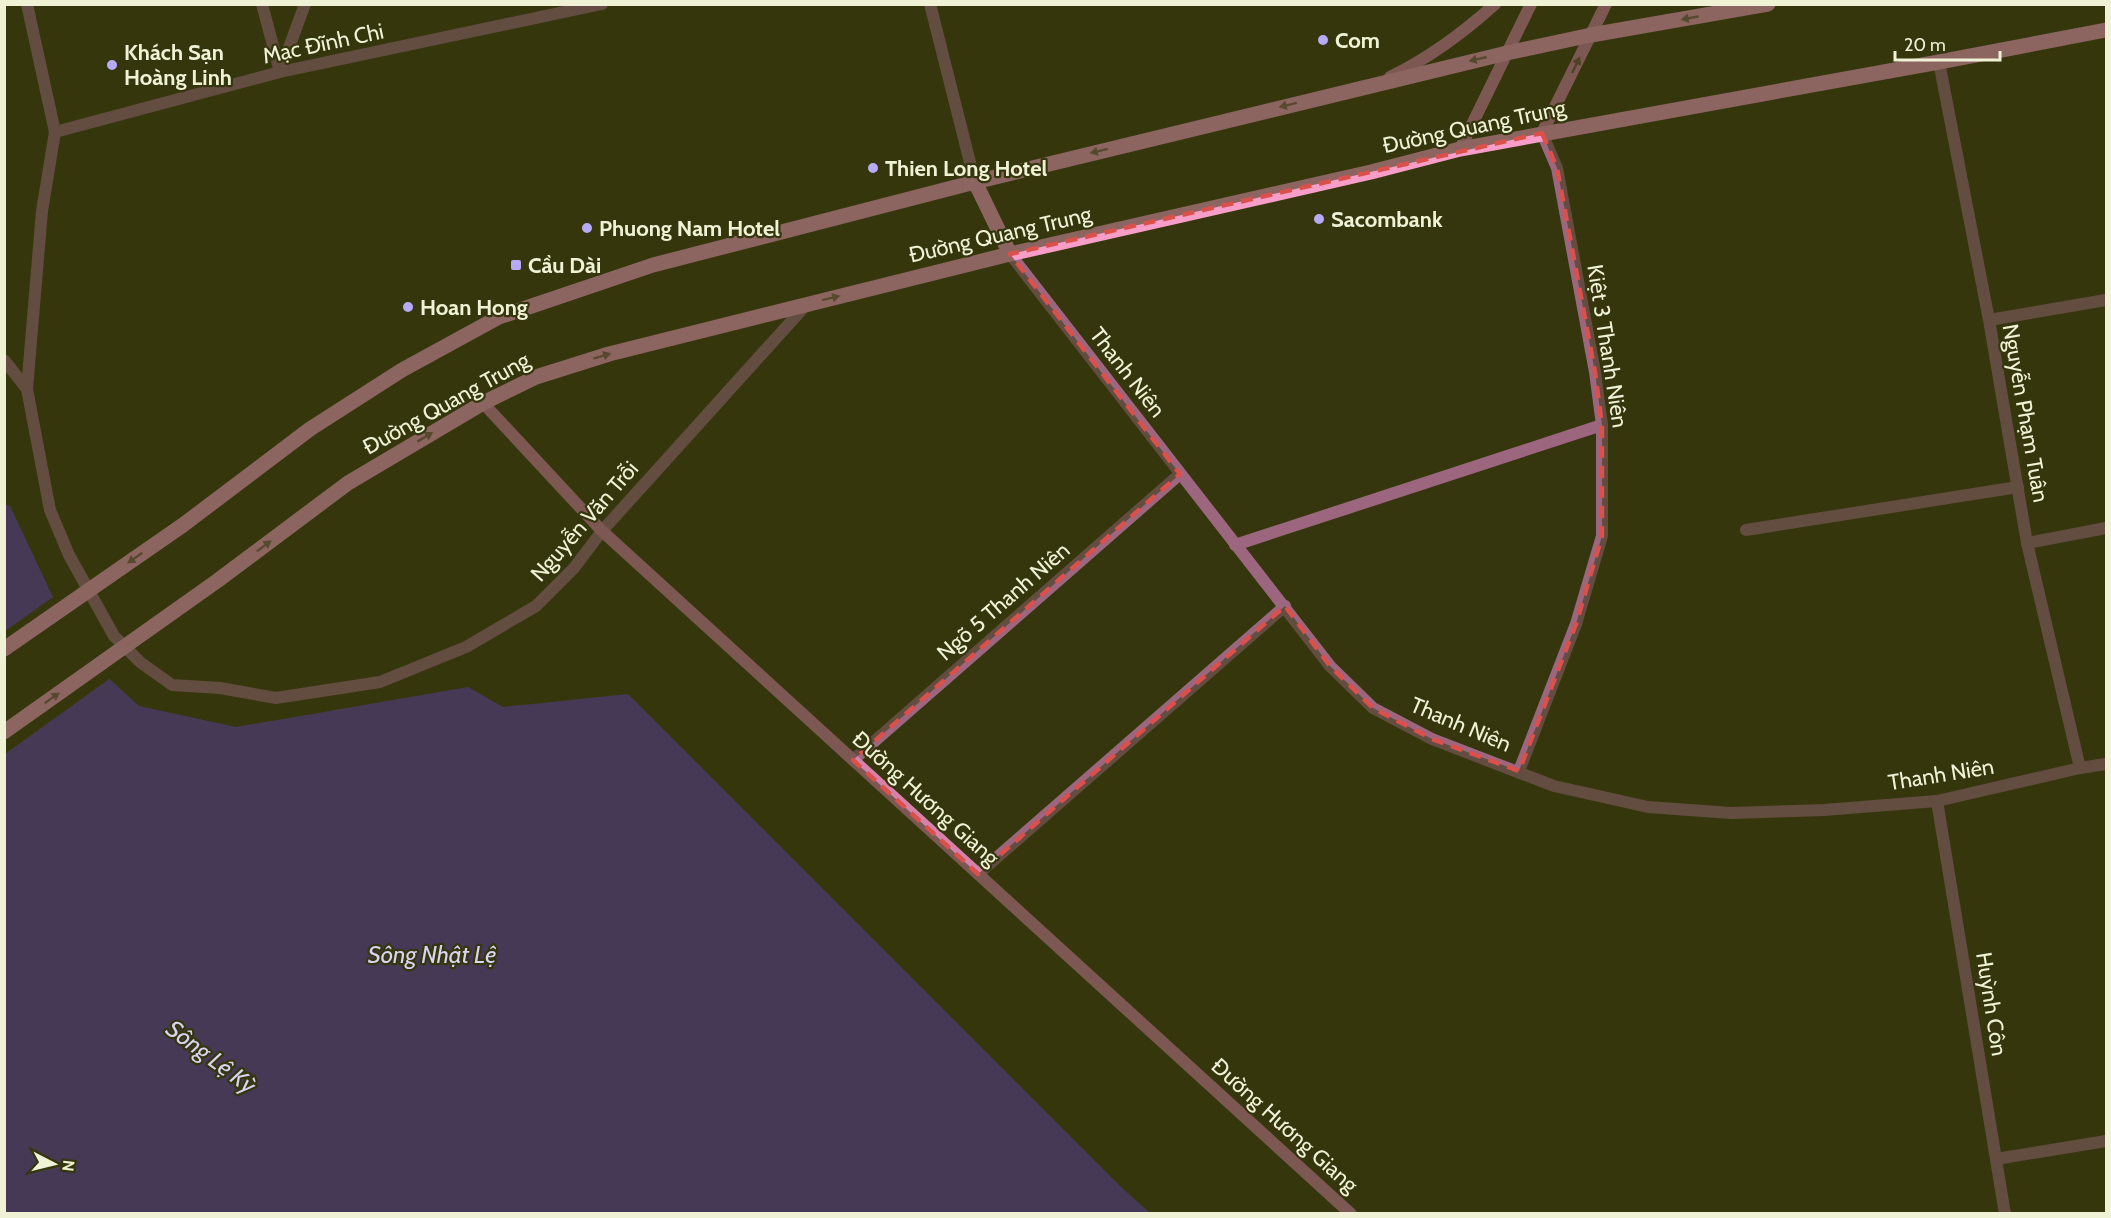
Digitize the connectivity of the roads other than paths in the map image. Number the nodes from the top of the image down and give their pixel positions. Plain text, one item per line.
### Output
1 (27, 4) edge
2 (261, 4) edge
3 (305, 4) edge
4 (930, 4) edge
5 (1495, 4) edge
6 (1531, 4) edge
7 (1606, 4) edge
8 (597, 5) edge
9 (1764, 5) edge
10 (2106, 30) edge
11 (1591, 35) junction
12 (1507, 53) junction
13 (1939, 62) junction
14 (280, 72) junction
15 (1378, 83) junction
16 (55, 132) junction
17 (1542, 133) junction
18 (1460, 149) junction
19 (975, 182) junction
20 (1010, 254) junction
21 (2106, 300) edge
22 (806, 305) junction
23 (1989, 320) junction
24 (4, 360) edge
25 (27, 389) junction
26 (483, 403) junction
27 (1602, 425) junction
28 (1180, 474) junction
29 (2018, 487) junction
30 (2106, 528) edge
31 (1746, 530) dead end
32 (602, 531) junction
33 (2027, 543) junction
34 (1235, 545) junction
35 (1285, 606) junction
36 (4, 650) edge
37 (4, 732) edge
38 (853, 760) junction
39 (2106, 765) edge
40 (2080, 768) junction
41 (1518, 771) junction
42 (1937, 801) junction
43 (978, 874) junction
44 (2106, 1141) edge
45 (1996, 1159) junction
46 (1351, 1214) edge
47 (2005, 1214) edge

1 - 16 street, Nguyễn Văn Trỗi
2 - 14 street
3 - 14 street
4 - 19 street
5 - 15 main road
6 - 12 main road
7 - 11 main road
8 - 14 street, Mạc Đĩnh Chi
9 -> 11 main road, Đường Quang Trung
10 - 13 main road, Đường Quang Trung
11 - 12 main road, Đường Quang Trung
17 -> 11 main road
12 -> 15 main road, Đường Quang Trung
12 - 18 main road
13 - 17 main road, Đường Quang Trung
13 - 23 street, Nguyễn Phạm Tuân
14 - 16 street, Mạc Đĩnh Chi
15 -> 19 main road, Đường Quang Trung
16 - 25 street, Nguyễn Văn Trỗi
17 - 18 main road, Đường Quang Trung
17 - 27 street, Kiệt 3 Thanh Niên
18 - 20 main road, Đường Quang Trung
19 - 20 main road
19 -> 36 main road, Đường Quang Trung
22 -> 20 main road, Đường Quang Trung
20 - 28 street, Thanh Niên
21 - 23 street
26 -> 22 main road, Đường Quang Trung
22 - 32 street, Nguyễn Văn Trỗi
23 - 29 street, Nguyễn Phạm Tuân
24 - 25 street
25 - 32 street, Nguyễn Văn Trỗi
26 - 32 main road, Đường Hương Giang
37 -> 26 main road, Đường Quang Trung
27 - 34 street
27 - 41 street, Kiệt 3 Thanh Niên
28 - 34 street, Thanh Niên
28 - 38 street, Ngõ 5 Thanh Niên
29 - 31 street
29 - 33 street, Nguyễn Phạm Tuân
30 - 33 street
32 - 38 main road, Đường Hương Giang
33 - 40 street, Nguyễn Phạm Tuân
34 - 35 street, Thanh Niên
35 - 41 street, Thanh Niên
35 - 43 street
38 - 43 main road, Đường Hương Giang
39 - 40 street, Thanh Niên
40 - 42 street, Thanh Niên
41 - 42 street, Thanh Niên
42 - 45 street, Huỳnh Côn
43 - 46 main road, Đường Hương Giang
44 - 45 street
45 - 47 street, Huỳnh Côn

